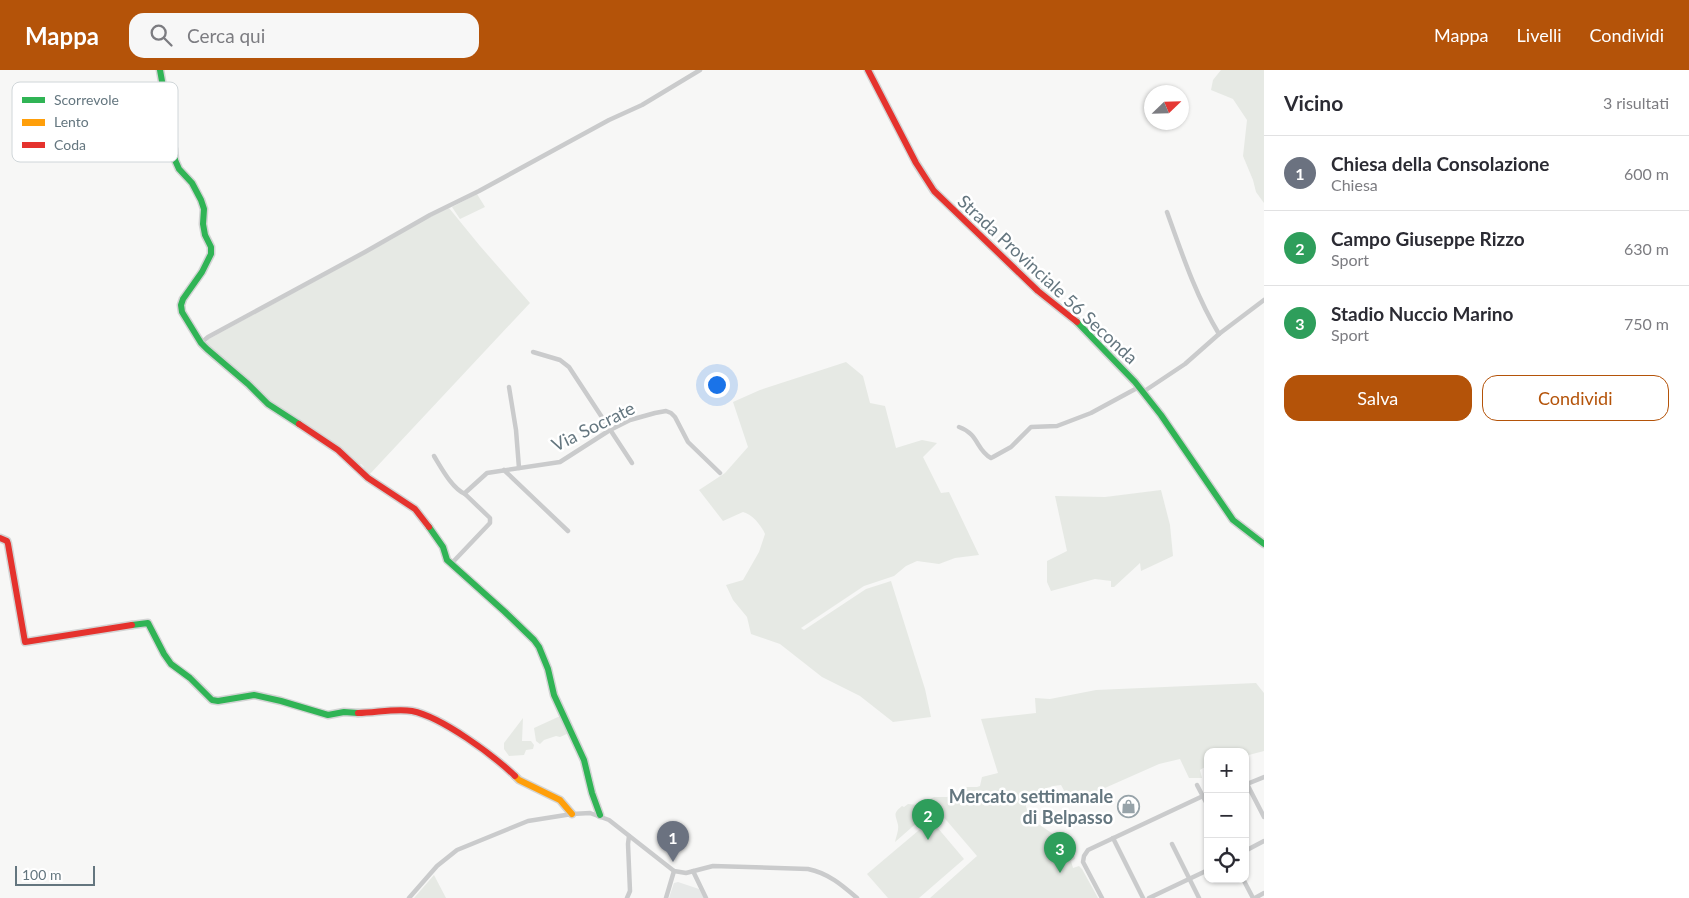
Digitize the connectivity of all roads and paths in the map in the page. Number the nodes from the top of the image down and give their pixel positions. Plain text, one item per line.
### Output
1 (700, 70) edge
2 (868, 70) edge
3 (176, 162) edge
4 (1167, 212) dead end
5 (1264, 300) edge
6 (1219, 334) junction
7 (201, 343) junction
8 (533, 352) dead end
9 (509, 387) dead end
10 (1141, 389) junction
11 (959, 427) dead end
12 (610, 430) junction
13 (434, 456) dead end
14 (632, 463) dead end
15 (519, 468) junction
16 (504, 470) junction
17 (720, 473) dead end
18 (465, 494) junction
19 (568, 531) dead end
20 (0, 538) edge
21 (1264, 544) edge
22 (451, 564) junction
23 (1264, 777) edge
24 (1249, 783) edge
25 (1197, 785) dead end
26 (1249, 790) edge
27 (1204, 797) edge
28 (1204, 802) edge
29 (572, 814) junction
30 (600, 815) junction
31 (1264, 818) edge
32 (630, 836) junction
33 (1112, 838) junction
34 (1264, 841) edge
35 (1172, 844) dead end
36 (1249, 849) edge
37 (674, 871) junction
38 (693, 871) junction
39 (1204, 872) edge
40 (1190, 880) junction
41 (1245, 883) edge
42 (1264, 893) edge
43 (409, 898) edge
44 (627, 898) edge
45 (666, 898) edge
46 (706, 898) edge
47 (857, 898) edge
48 (1102, 898) edge
49 (1143, 898) edge
50 (1149, 898) edge
51 (1199, 898) edge
52 (1254, 898) edge

1 - 7 street
2 - 10 street, Strada Provinciale 56 Seconda
3 - 7 street
4 - 6 street
5 - 6 street
6 - 10 street
7 - 22 street
8 - 12 street
9 - 15 street
10 - 11 street
10 - 21 street, Strada Provinciale 56 Seconda
12 - 14 street
12 - 15 street, Via Socrate
12 - 17 street, Via Socrate
13 - 18 street
15 - 16 street, Via Socrate
16 - 18 street, Via Socrate
16 - 19 street
18 - 22 street
20 - 29 street
22 - 30 street
23 - 24 street
25 - 27 street
26 - 31 street
28 - 33 street
29 - 30 street
29 - 43 street
30 - 32 street
32 - 37 street
32 - 44 street
33 - 48 street
33 - 49 street
34 - 36 street
35 - 40 street
37 - 38 street
37 - 45 street
38 - 46 street
38 - 47 street
39 - 40 street
40 - 50 street
40 - 51 street
41 - 52 street
42 - 52 street

